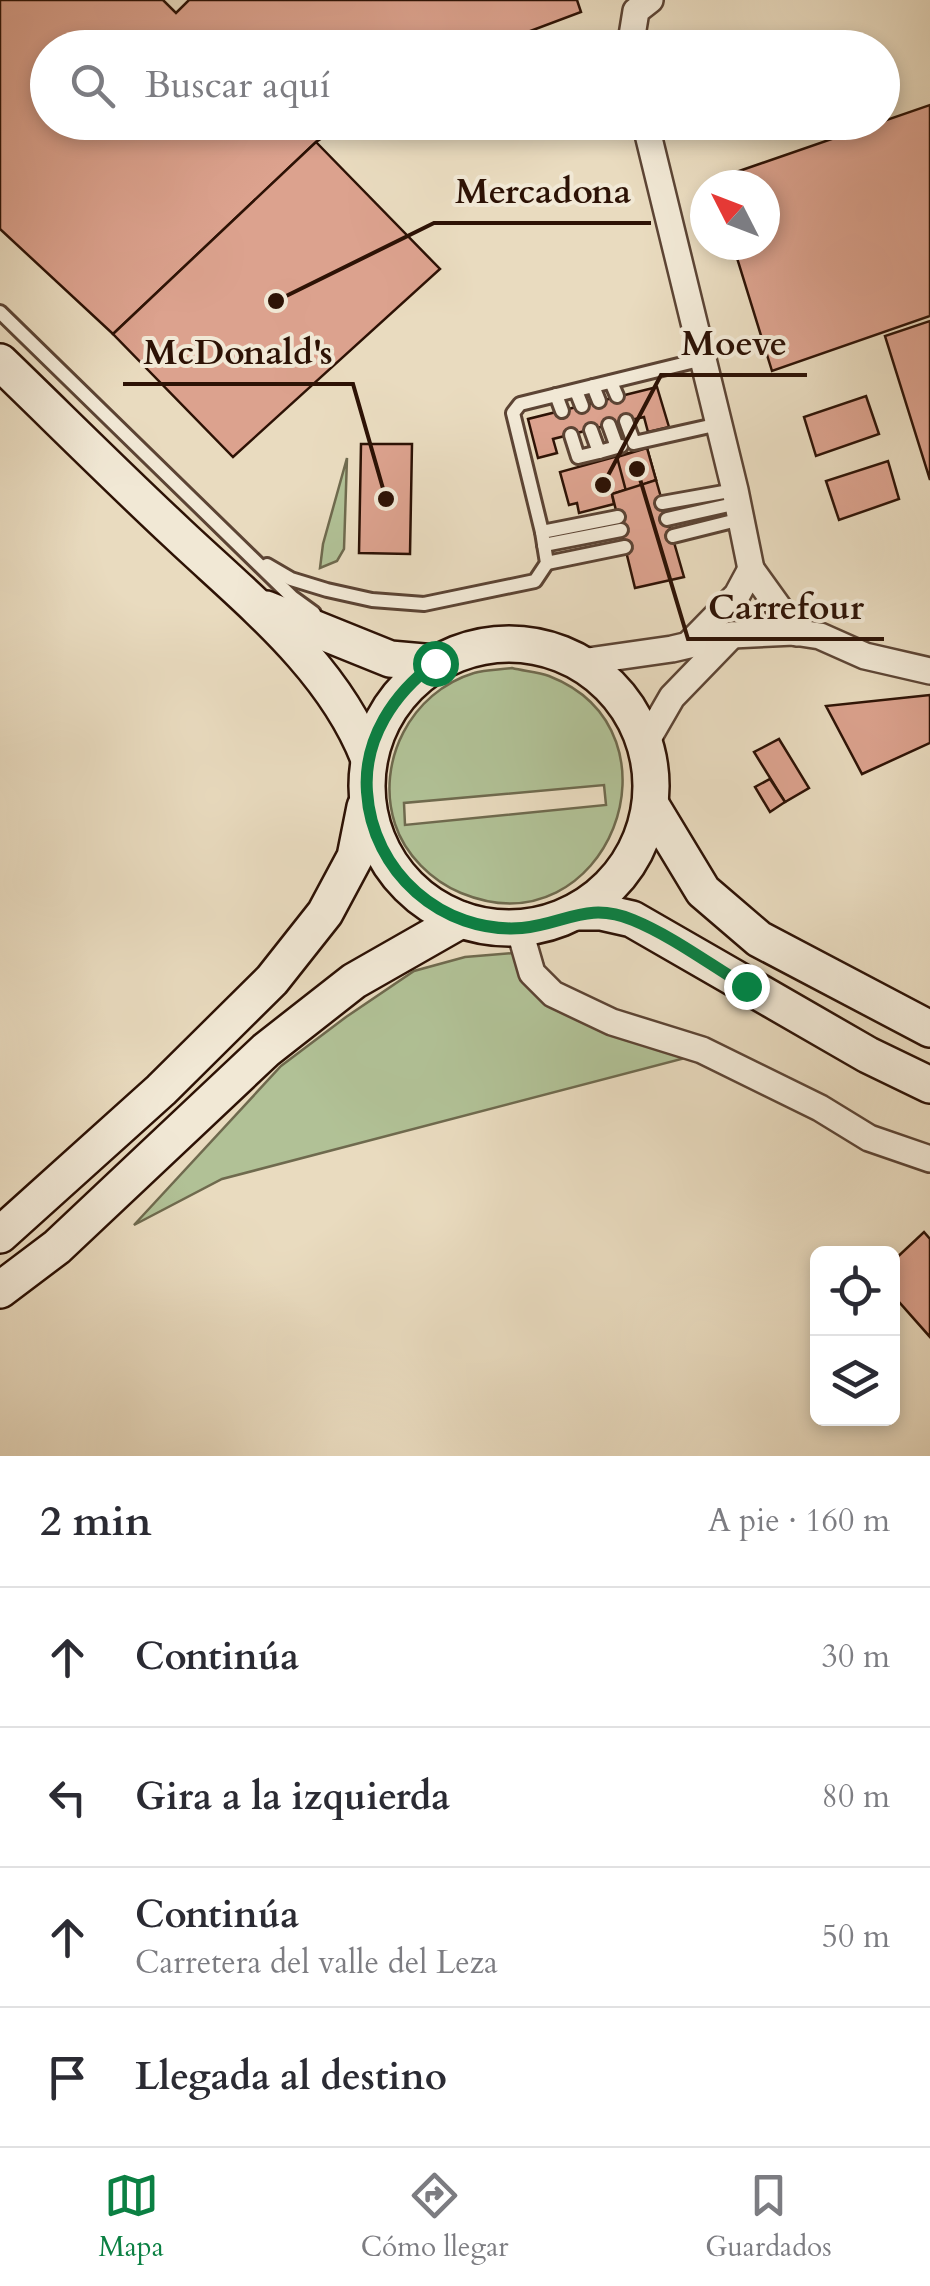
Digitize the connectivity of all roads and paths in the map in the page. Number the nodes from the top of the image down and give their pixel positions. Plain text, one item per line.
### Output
1 (650, 0) edge
2 (633, 30) edge
3 (649, 140) edge
4 (0, 312) edge
5 (703, 359) junction
6 (0, 362) edge
7 (611, 382) junction
8 (594, 386) junction
9 (576, 390) junction
10 (556, 395) junction
11 (617, 396) dead end
12 (600, 401) dead end
13 (582, 406) dead end
14 (562, 411) dead end
15 (626, 422) dead end
16 (719, 424) junction
17 (608, 425) dead end
18 (591, 430) dead end
19 (571, 435) dead end
20 (634, 443) junction
21 (617, 447) junction
22 (599, 452) junction
23 (662, 503) dead end
24 (738, 504) junction
25 (667, 519) dead end
26 (619, 524) dead end
27 (672, 536) dead end
28 (543, 538) junction
29 (625, 547) dead end
30 (253, 556) junction
31 (547, 562) junction
32 (750, 570) junction
33 (256, 605) junction
34 (797, 633) junction
35 (732, 635) junction
36 (691, 642) junction
37 (364, 650) junction
38 (581, 662) junction
39 (435, 663) junction
40 (930, 671) edge
41 (646, 742) junction
42 (369, 759) junction
43 (367, 796) junction
44 (651, 804) junction
45 (577, 912) junction
46 (461, 920) junction
47 (519, 928) junction
48 (930, 1030) edge
49 (930, 1085) edge
50 (930, 1160) edge
51 (0, 1235) edge
52 (0, 1290) edge

1 - 2 street
3 - 5 street
4 - 30 lane
5 - 7 lane
5 - 16 street
6 - 33 main road
7 - 8 lane
7 - 11 lane
8 - 9 lane
8 - 12 lane
9 - 10 lane
9 - 13 lane
10 - 14 lane
10 - 28 lane
15 - 20 lane
16 - 20 lane
16 - 24 street
17 - 21 lane
18 - 22 lane
19 - 22 lane
20 - 21 lane
21 - 22 lane
23 - 24 lane
24 - 25 lane
24 - 27 lane
24 - 32 street
26 - 28 lane
28 - 31 lane
29 - 31 lane
30 - 31 lane
30 - 37 lane
32 - 34 street
32 - 36 street
33 - 37 main road
33 - 42 main road
34 - 35 street
34 - 40 street
35 - 36 street
35 - 41 street
36 - 38 street
37 - 39 main road
38 - 39 main road
38 - 41 main road
39 - 42 main road
41 - 44 main road
42 - 43 main road
43 - 46 main road
43 - 51 main road
44 - 45 main road
44 - 48 main road
45 - 47 main road
45 - 49 main road
46 - 47 main road
46 - 52 main road
47 - 50 street

